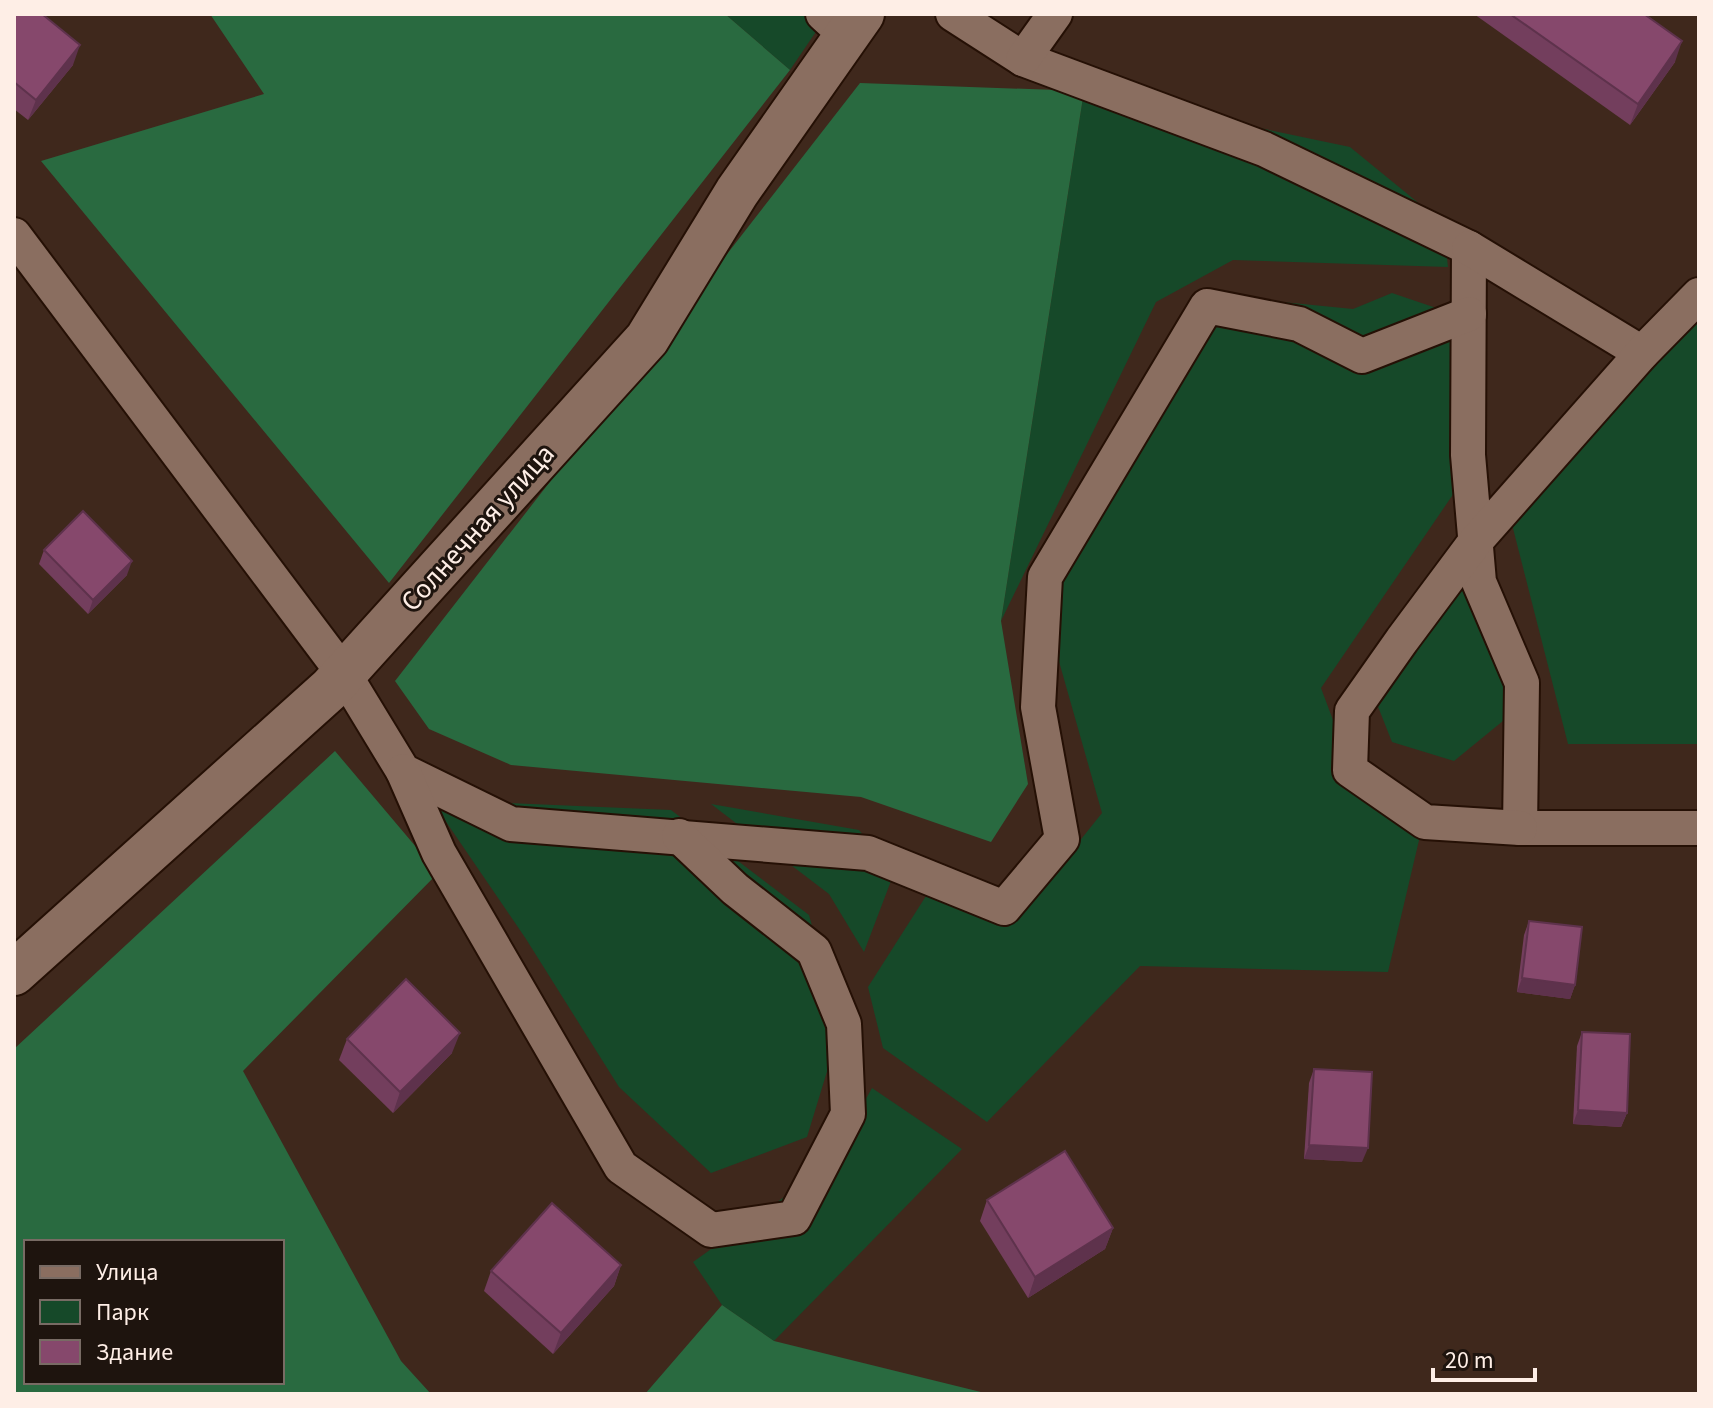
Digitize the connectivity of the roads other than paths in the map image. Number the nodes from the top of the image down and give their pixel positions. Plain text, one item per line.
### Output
1 (953, 14) edge
2 (1055, 14) edge
3 (844, 21) edge
4 (1023, 59) junction
5 (14, 235) edge
6 (1469, 248) junction
7 (1699, 295) edge
8 (1469, 314) junction
9 (1642, 353) junction
10 (1475, 542) junction
11 (344, 674) junction
12 (403, 771) junction
13 (1520, 828) junction
14 (1699, 828) edge
15 (679, 836) junction
16 (14, 973) edge

1 - 4 street
2 - 4 street
3 - 11 street, Солнечная улица
4 - 6 street
5 - 11 street
6 - 8 street
6 - 9 street
7 - 9 street
8 - 10 street
8 - 15 street
9 - 10 street
10 - 13 street
10 - 13 street
11 - 12 street
11 - 16 street, Солнечная улица
12 - 15 street
12 - 15 street
13 - 14 street

